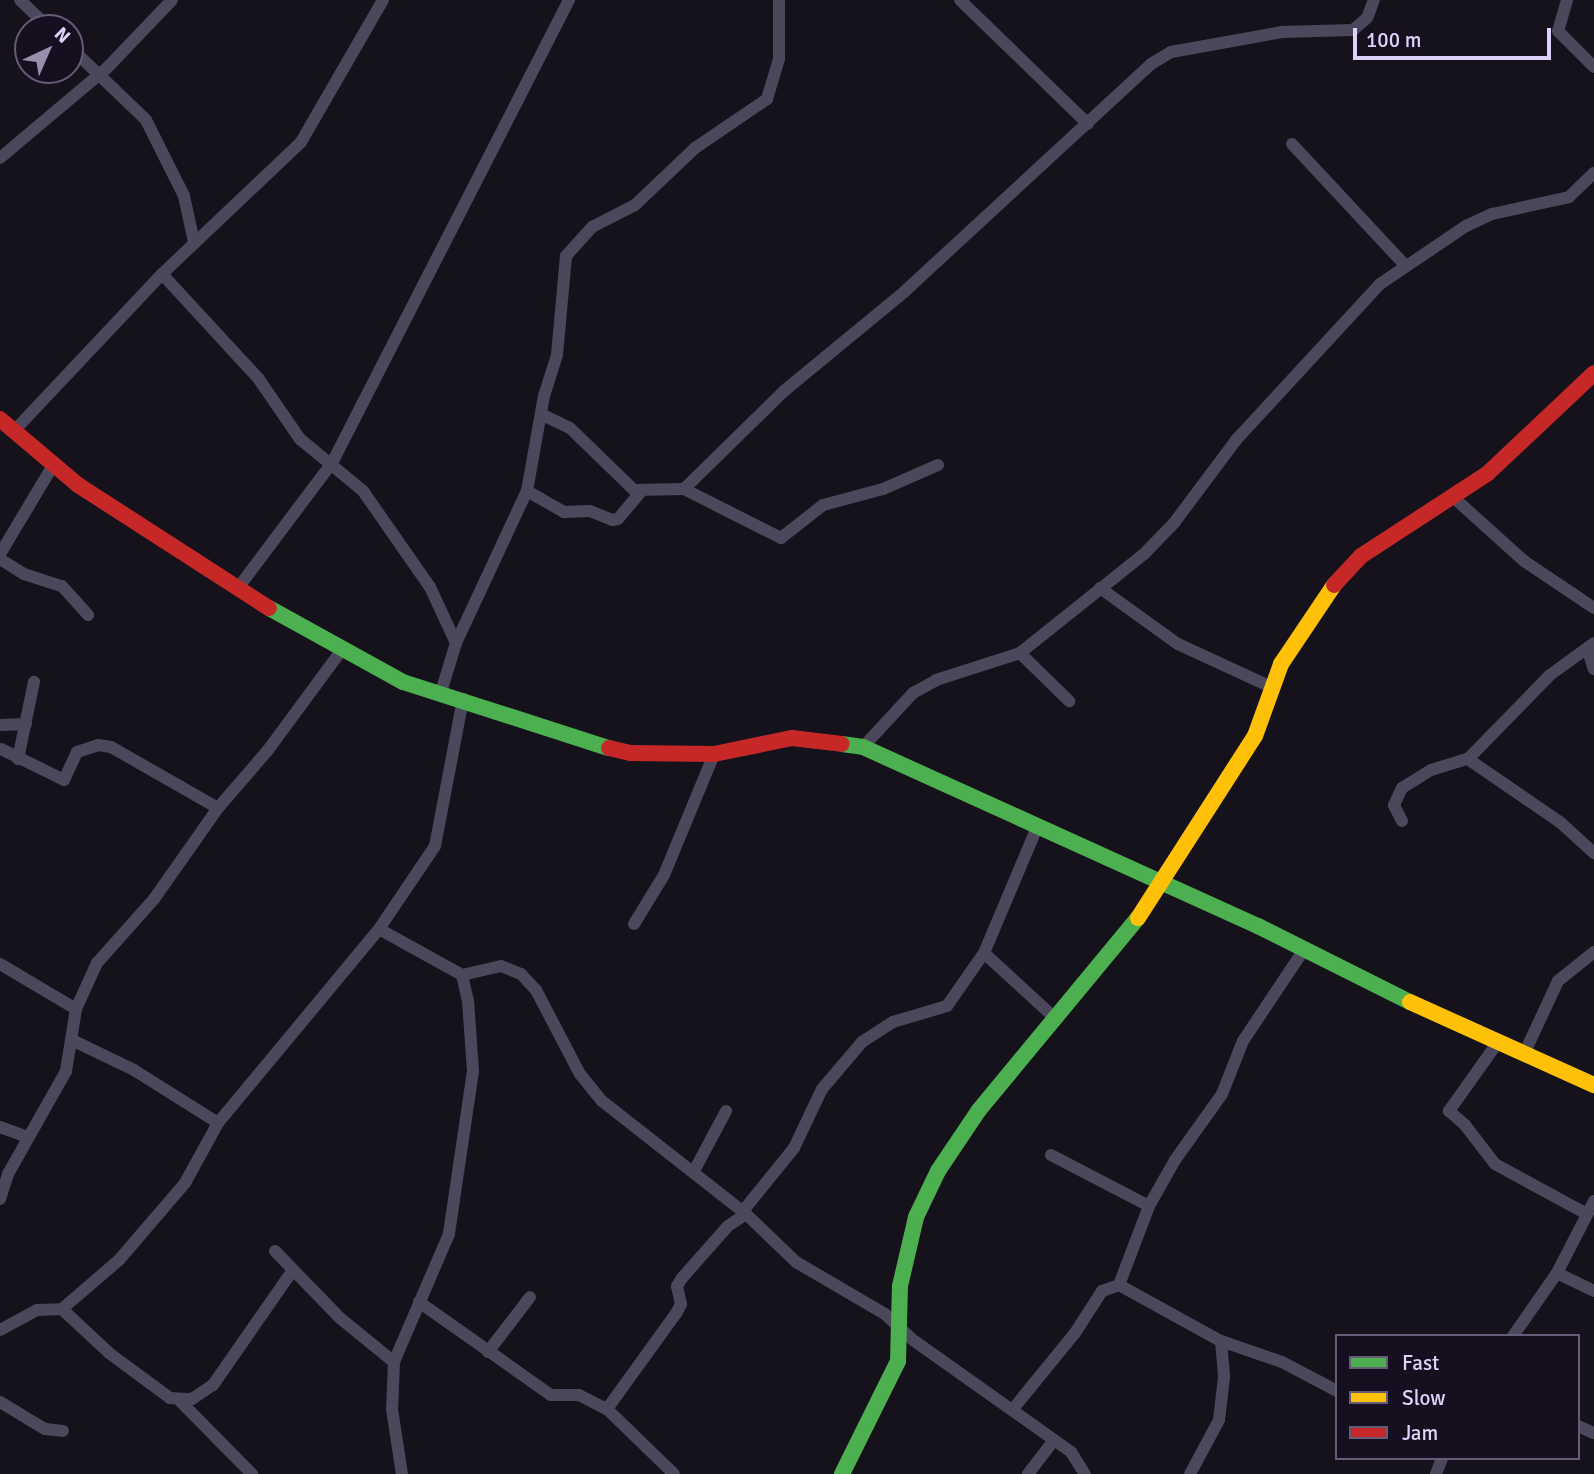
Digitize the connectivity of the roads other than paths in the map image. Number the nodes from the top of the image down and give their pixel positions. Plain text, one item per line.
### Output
1 (20, 0) edge
2 (172, 0) edge
3 (383, 0) edge
4 (569, 0) edge
5 (779, 0) edge
6 (960, 0) edge
7 (1374, 0) edge
8 (1567, 0) edge
9 (34, 14) edge
10 (84, 61) edge
11 (1594, 67) edge
12 (99, 75) junction
13 (1088, 124) junction
14 (1292, 144) dead end
15 (0, 158) edge
16 (1594, 173) edge
17 (194, 242) junction
18 (1405, 265) junction
19 (162, 274) junction
20 (1594, 373) edge
21 (542, 415) junction
22 (5, 427) edge
23 (332, 463) junction
24 (938, 465) dead end
25 (52, 467) junction
26 (684, 489) junction
27 (527, 491) junction
28 (640, 493) junction
29 (1453, 497) junction
30 (0, 557) edge
31 (1100, 588) junction
32 (239, 589) junction
33 (1594, 608) edge
34 (89, 615) dead end
35 (456, 643) junction
36 (1591, 647) edge
37 (341, 651) junction
38 (1020, 653) junction
39 (1594, 669) edge
40 (34, 682) dead end
41 (1271, 687) junction
42 (441, 692) junction
43 (463, 699) junction
44 (1069, 701) dead end
45 (26, 724) junction
46 (0, 725) edge
47 (863, 747) junction
48 (1, 749) edge
49 (714, 754) junction
50 (18, 759) junction
51 (1468, 759) junction
52 (218, 808) junction
53 (1402, 821) dead end
54 (1038, 825) junction
55 (1594, 853) edge
56 (1163, 885) junction
57 (634, 924) dead end
58 (379, 929) junction
59 (1305, 948) junction
60 (1594, 952) edge
61 (984, 953) junction
62 (0, 964) edge
63 (462, 975) junction
64 (76, 1009) junction
65 (1055, 1018) junction
66 (74, 1041) junction
67 (1498, 1042) junction
68 (1524, 1054) junction
69 (1594, 1086) edge
70 (726, 1111) dead end
71 (218, 1123) junction
72 (0, 1127) edge
73 (27, 1138) junction
74 (1051, 1155) dead end
75 (694, 1171) junction
76 (0, 1199) edge
77 (1594, 1201) edge
78 (1149, 1206) junction
79 (744, 1212) junction
80 (1585, 1213) junction
81 (275, 1251) dead end
82 (293, 1270) junction
83 (1557, 1273) junction
84 (1119, 1285) junction
85 (1594, 1291) edge
86 (530, 1297) dead end
87 (419, 1302) junction
88 (62, 1309) junction
89 (899, 1327) junction
90 (0, 1331) edge
91 (1514, 1334) edge
92 (1222, 1341) junction
93 (488, 1352) junction
94 (394, 1362) junction
95 (1335, 1390) edge
96 (180, 1401) junction
97 (0, 1402) edge
98 (607, 1409) junction
99 (1013, 1409) junction
100 (63, 1430) dead end
101 (1054, 1440) junction
102 (249, 1473) edge
103 (402, 1474) edge
104 (674, 1474) edge
105 (842, 1474) edge
106 (1028, 1474) edge
107 (1085, 1474) edge
108 (1190, 1474) edge

1 - 9 street
2 - 12 street
3 - 17 street
4 - 23 street
5 - 21 street
6 - 13 street
7 - 13 street
8 - 11 street
10 - 12 street
12 - 15 street
12 - 17 street
13 - 26 street
14 - 18 street
16 - 18 street
17 - 19 street
18 - 31 street
19 - 22 street
19 - 23 street
20 - 29 street
21 - 27 street
21 - 28 street
22 - 25 street
23 - 32 street
23 - 35 street
24 - 26 street
25 - 30 street
25 - 32 street
26 - 28 street
27 - 28 street
27 - 35 street
29 - 33 street
29 - 41 street
30 - 34 street
31 - 38 street
31 - 41 street
32 - 37 street
35 - 42 street
36 - 39 street
36 - 51 street
37 - 42 street
37 - 52 street
38 - 44 street
38 - 47 street
40 - 45 street
41 - 56 street
42 - 43 street
43 - 49 street
43 - 58 street
45 - 46 street
45 - 50 street
47 - 49 street
47 - 54 street
48 - 50 street
49 - 57 street
50 - 52 street
51 - 53 street
51 - 55 street
52 - 64 street
54 - 56 street
54 - 61 street
56 - 59 street
56 - 65 street
58 - 63 street
58 - 71 street
59 - 67 street
59 - 78 street
60 - 68 street
61 - 65 street
61 - 79 street
62 - 64 street
63 - 75 street
63 - 87 street
64 - 66 street
65 - 89 street
66 - 71 street
66 - 73 street
67 - 68 street
67 - 80 street
68 - 69 street
70 - 75 street
71 - 88 street
72 - 73 street
73 - 76 street
74 - 78 street
75 - 79 street
77 - 80 street
78 - 84 street
79 - 89 street
79 - 98 street
80 - 83 street
81 - 82 street
82 - 94 street
82 - 96 street
83 - 85 street
83 - 91 street
84 - 92 street
84 - 99 street
86 - 93 street
87 - 93 street
87 - 94 street
88 - 90 street
88 - 96 street
89 - 99 street
89 - 105 street
92 - 95 street
92 - 108 street
93 - 98 street
94 - 103 street
96 - 102 street
97 - 100 street
98 - 104 street
99 - 101 street
101 - 106 street
101 - 107 street

